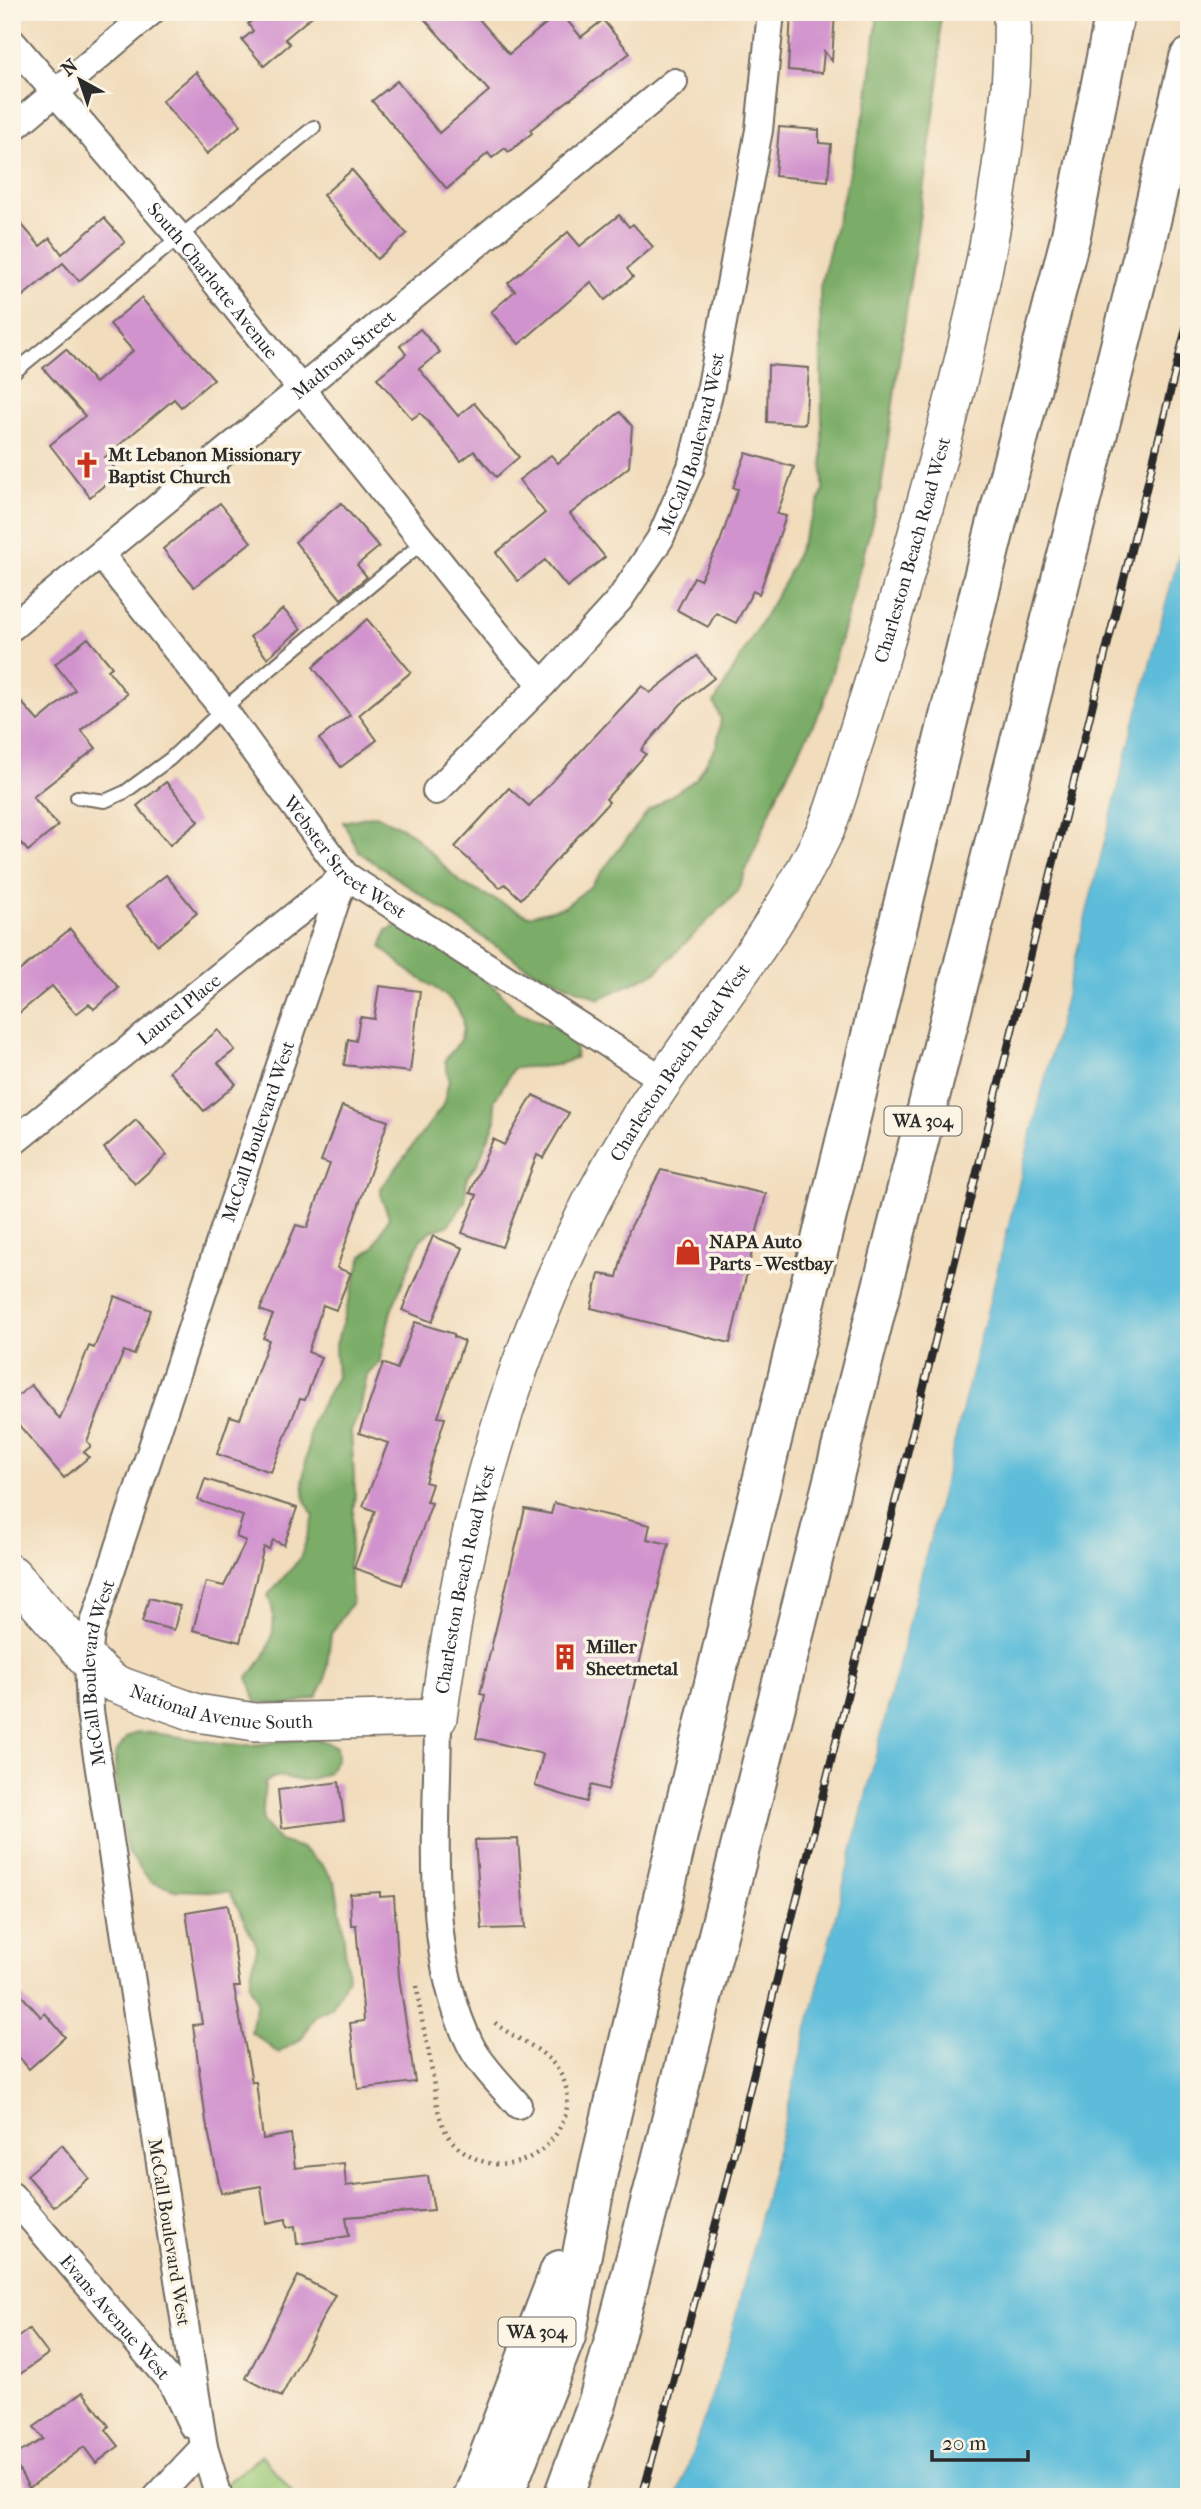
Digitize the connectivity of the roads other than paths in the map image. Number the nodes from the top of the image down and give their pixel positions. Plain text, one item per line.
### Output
1 (151, 12) edge
2 (771, 12) edge
3 (1012, 12) edge
4 (1115, 12) edge
5 (12, 42) edge
6 (1189, 58) edge
7 (674, 82) dead end
8 (55, 93) junction
9 (314, 127) dead end
10 (12, 129) edge
11 (180, 238) junction
12 (12, 374) edge
13 (298, 389) junction
14 (423, 542) junction
15 (101, 555) junction
16 (12, 627) edge
17 (543, 684) junction
18 (223, 709) junction
19 (436, 791) dead end
20 (77, 797) dead end
21 (345, 876) junction
22 (664, 1080) junction
23 (12, 1143) edge
24 (12, 1574) edge
25 (88, 1660) junction
26 (438, 1718) junction
27 (519, 2105) dead end
28 (599, 2167) junction
29 (12, 2196) edge
30 (204, 2447) junction
31 (157, 2497) edge
32 (219, 2497) edge
33 (473, 2497) edge
34 (503, 2497) edge
35 (563, 2497) edge

1 - 8 street
2 - 17 street, McCall Boulevard West
3 - 22 main road, Charleston Beach Road West
4 - 28 highway, WA 304
5 - 8 street, South Charlotte Avenue
6 - 35 highway, WA 304
7 - 13 street, Madrona Street
8 - 10 street
8 - 11 street, South Charlotte Avenue
9 - 11 lane
11 - 12 lane
11 - 13 street, South Charlotte Avenue
13 - 14 street, South Charlotte Avenue
13 - 15 street, Madrona Street
14 - 17 street, South Charlotte Avenue
14 - 18 lane
15 - 16 street, Madrona Street
15 - 18 street, Webster Street West
17 - 19 street, McCall Boulevard West
18 - 20 lane
18 - 21 street, Webster Street West
21 - 22 street, Webster Street West
21 - 23 street, Laurel Place
21 - 25 street, McCall Boulevard West
22 - 26 main road, Charleston Beach Road West
24 - 25 main road, National Avenue South
25 - 26 main road, National Avenue South
25 - 30 street, McCall Boulevard West
26 - 27 street, Charleston Beach Road West
28 - 33 highway, WA 304
28 - 34 highway, WA 304
29 - 30 street, Evans Avenue West
30 - 31 street
30 - 32 street, McCall Boulevard West

